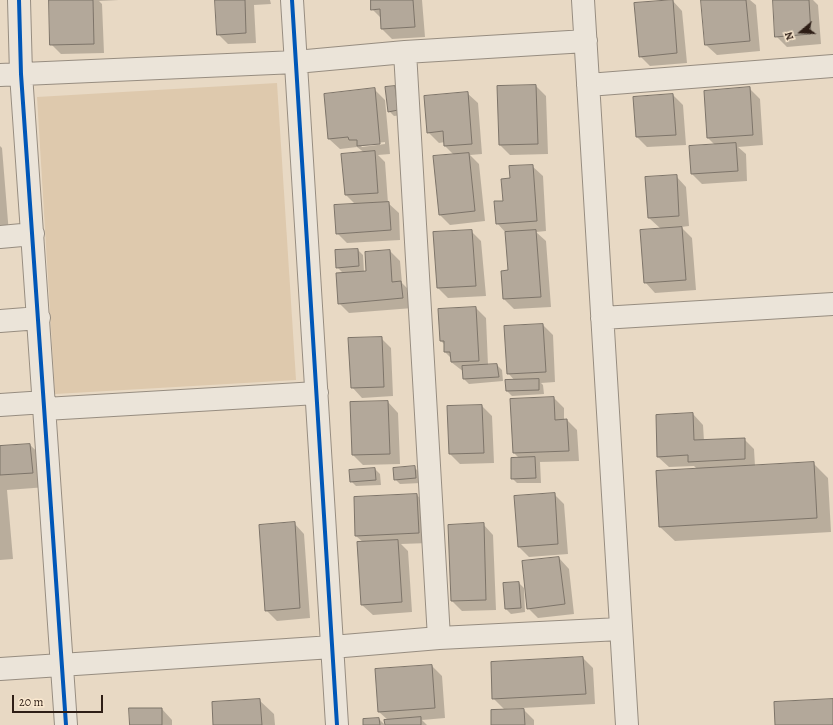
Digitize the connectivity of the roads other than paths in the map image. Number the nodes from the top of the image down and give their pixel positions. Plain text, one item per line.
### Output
1 (19, 0) edge
2 (292, 0) edge
3 (583, 0) edge
4 (586, 41) junction
5 (405, 52) junction
6 (296, 62) junction
7 (833, 66) edge
8 (21, 74) junction
9 (0, 75) edge
10 (588, 85) junction
11 (33, 234) junction
12 (0, 237) edge
13 (833, 304) edge
14 (39, 318) junction
15 (602, 318) junction
16 (0, 321) edge
17 (317, 393) junction
18 (0, 405) edge
19 (45, 405) junction
20 (620, 629) junction
21 (439, 638) junction
22 (332, 647) junction
23 (62, 664) junction
24 (0, 669) edge
25 (66, 725) edge
26 (337, 725) edge
27 (627, 725) edge

1 - 8 street
2 - 6 street
3 - 4 street
4 - 5 street
4 - 10 street
5 - 6 street
5 - 21 street
6 - 8 street
6 - 17 street
7 - 10 street
8 - 9 street
8 - 11 street
10 - 15 street
11 - 12 street
11 - 14 street
13 - 15 street
14 - 16 street
14 - 19 street
15 - 20 street
17 - 19 street
17 - 22 street
18 - 19 street
19 - 23 street
20 - 21 street
20 - 27 street
21 - 22 street
22 - 23 street
22 - 26 street
23 - 24 street
23 - 25 street

